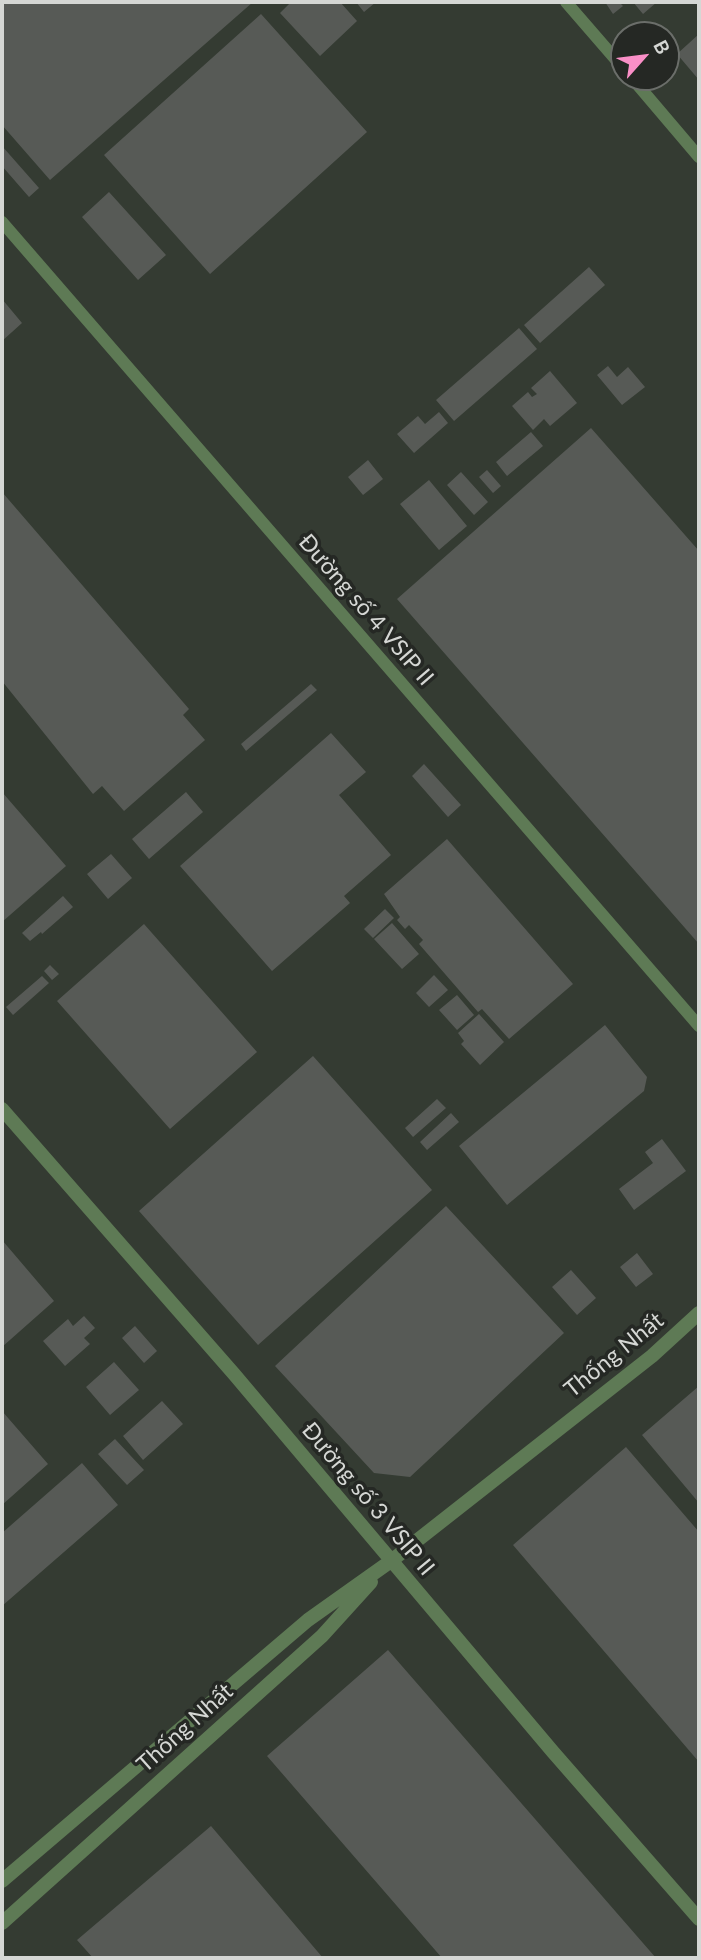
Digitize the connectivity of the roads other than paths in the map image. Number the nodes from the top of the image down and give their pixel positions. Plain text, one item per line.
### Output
1 (566, 2) edge
2 (610, 53) edge
3 (643, 91) edge
4 (699, 157) edge
5 (2, 222) edge
6 (699, 1026) edge
7 (2, 1109) edge
8 (699, 1312) edge
9 (391, 1561) junction
10 (2, 1881) edge
11 (699, 1919) edge
12 (2, 1923) edge

1 - 2 street
3 - 4 street
5 - 6 street, Đường số 4 VSIP II
7 - 9 street, Đường số 3 VSIP II
8 - 9 street, Thống Nhất
9 - 10 street, Thống Nhất
9 - 11 street, Đường số 3 VSIP II
9 - 12 street, Thống Nhất

